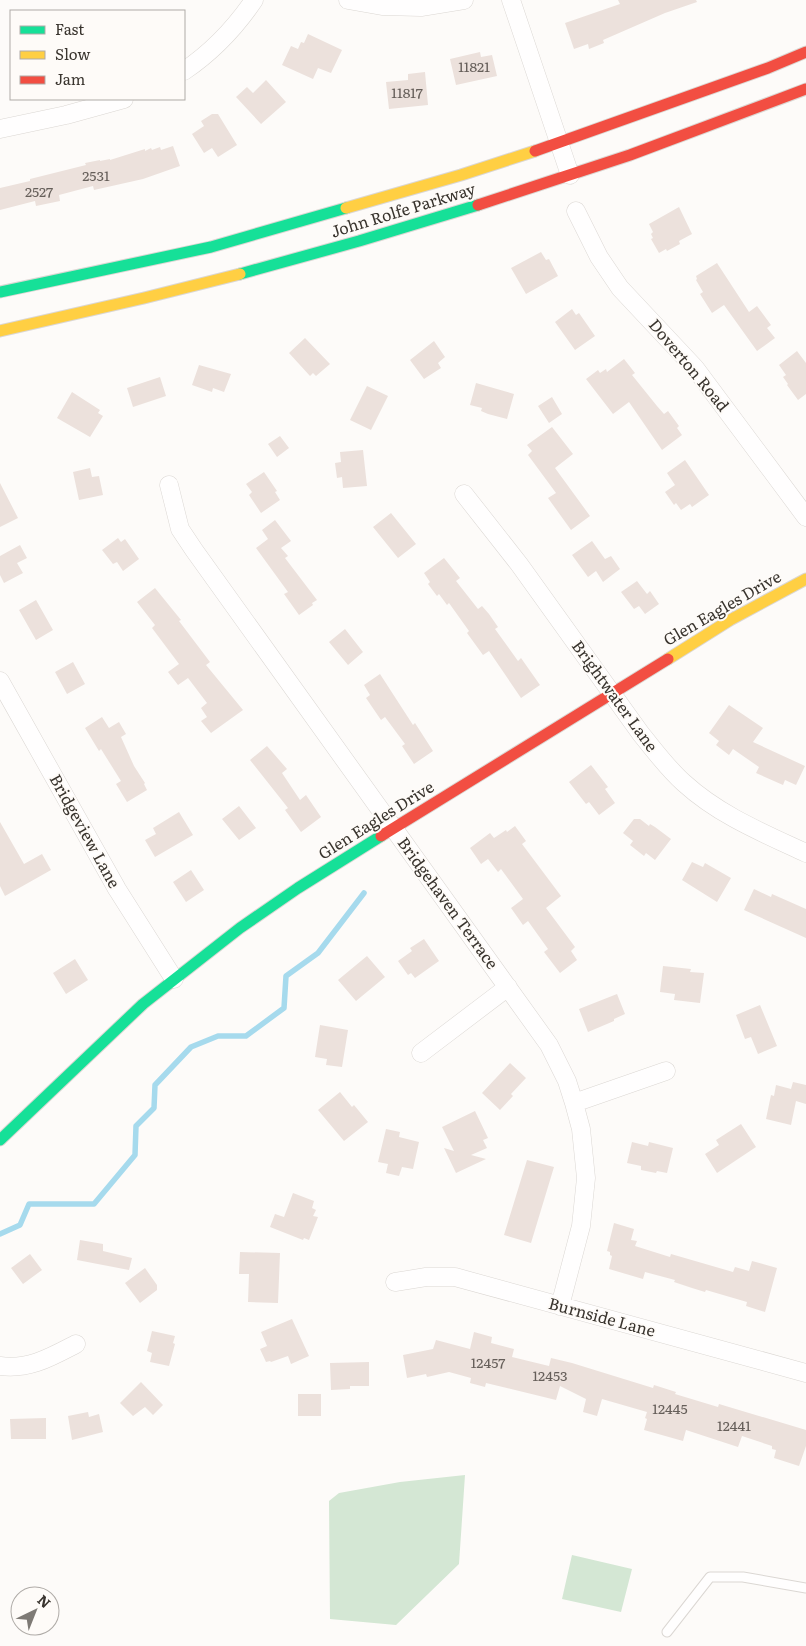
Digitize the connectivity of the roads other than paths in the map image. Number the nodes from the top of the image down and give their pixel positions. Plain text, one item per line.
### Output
1 (254, 0) edge
2 (348, 0) edge
3 (464, 0) edge
4 (511, 0) edge
5 (806, 52) edge
6 (185, 70) edge
7 (806, 89) edge
8 (120, 100) edge
9 (0, 129) edge
10 (560, 143) junction
11 (570, 175) junction
12 (576, 211) dead end
13 (0, 292) edge
14 (0, 332) edge
15 (169, 485) dead end
16 (464, 494) dead end
17 (806, 517) edge
18 (806, 579) edge
19 (0, 681) edge
20 (613, 693) junction
21 (394, 829) junction
22 (806, 852) edge
23 (174, 979) junction
24 (508, 987) junction
25 (421, 1053) dead end
26 (666, 1071) dead end
27 (574, 1103) junction
28 (1, 1137) edge
29 (395, 1282) dead end
30 (560, 1306) junction
31 (76, 1344) dead end
32 (0, 1366) edge
33 (806, 1373) edge
34 (806, 1588) edge
35 (667, 1632) dead end

1 - 6 street
2 - 3 street
4 - 10 street
5 - 10 main road, John Rolfe Parkway
7 - 11 main road, John Rolfe Parkway
8 - 9 street
10 - 11 street
10 - 13 main road, John Rolfe Parkway
11 - 14 main road, John Rolfe Parkway
12 - 17 street, Doverton Road
15 - 21 street, Bridgehaven Terrace
16 - 20 street, Brightwater Lane
18 - 20 main road, Glen Eagles Drive
19 - 23 street, Bridgeview Lane
20 - 21 main road, Glen Eagles Drive
20 - 22 street, Brightwater Lane
21 - 23 main road, Glen Eagles Drive
21 - 24 street, Bridgehaven Terrace
23 - 28 main road, Glen Eagles Drive
24 - 25 street
24 - 27 street, Bridgehaven Terrace
26 - 27 street
27 - 30 street, Bridgehaven Terrace
29 - 30 street, Burnside Lane
30 - 33 street, Burnside Lane
31 - 32 street
34 - 35 lane

